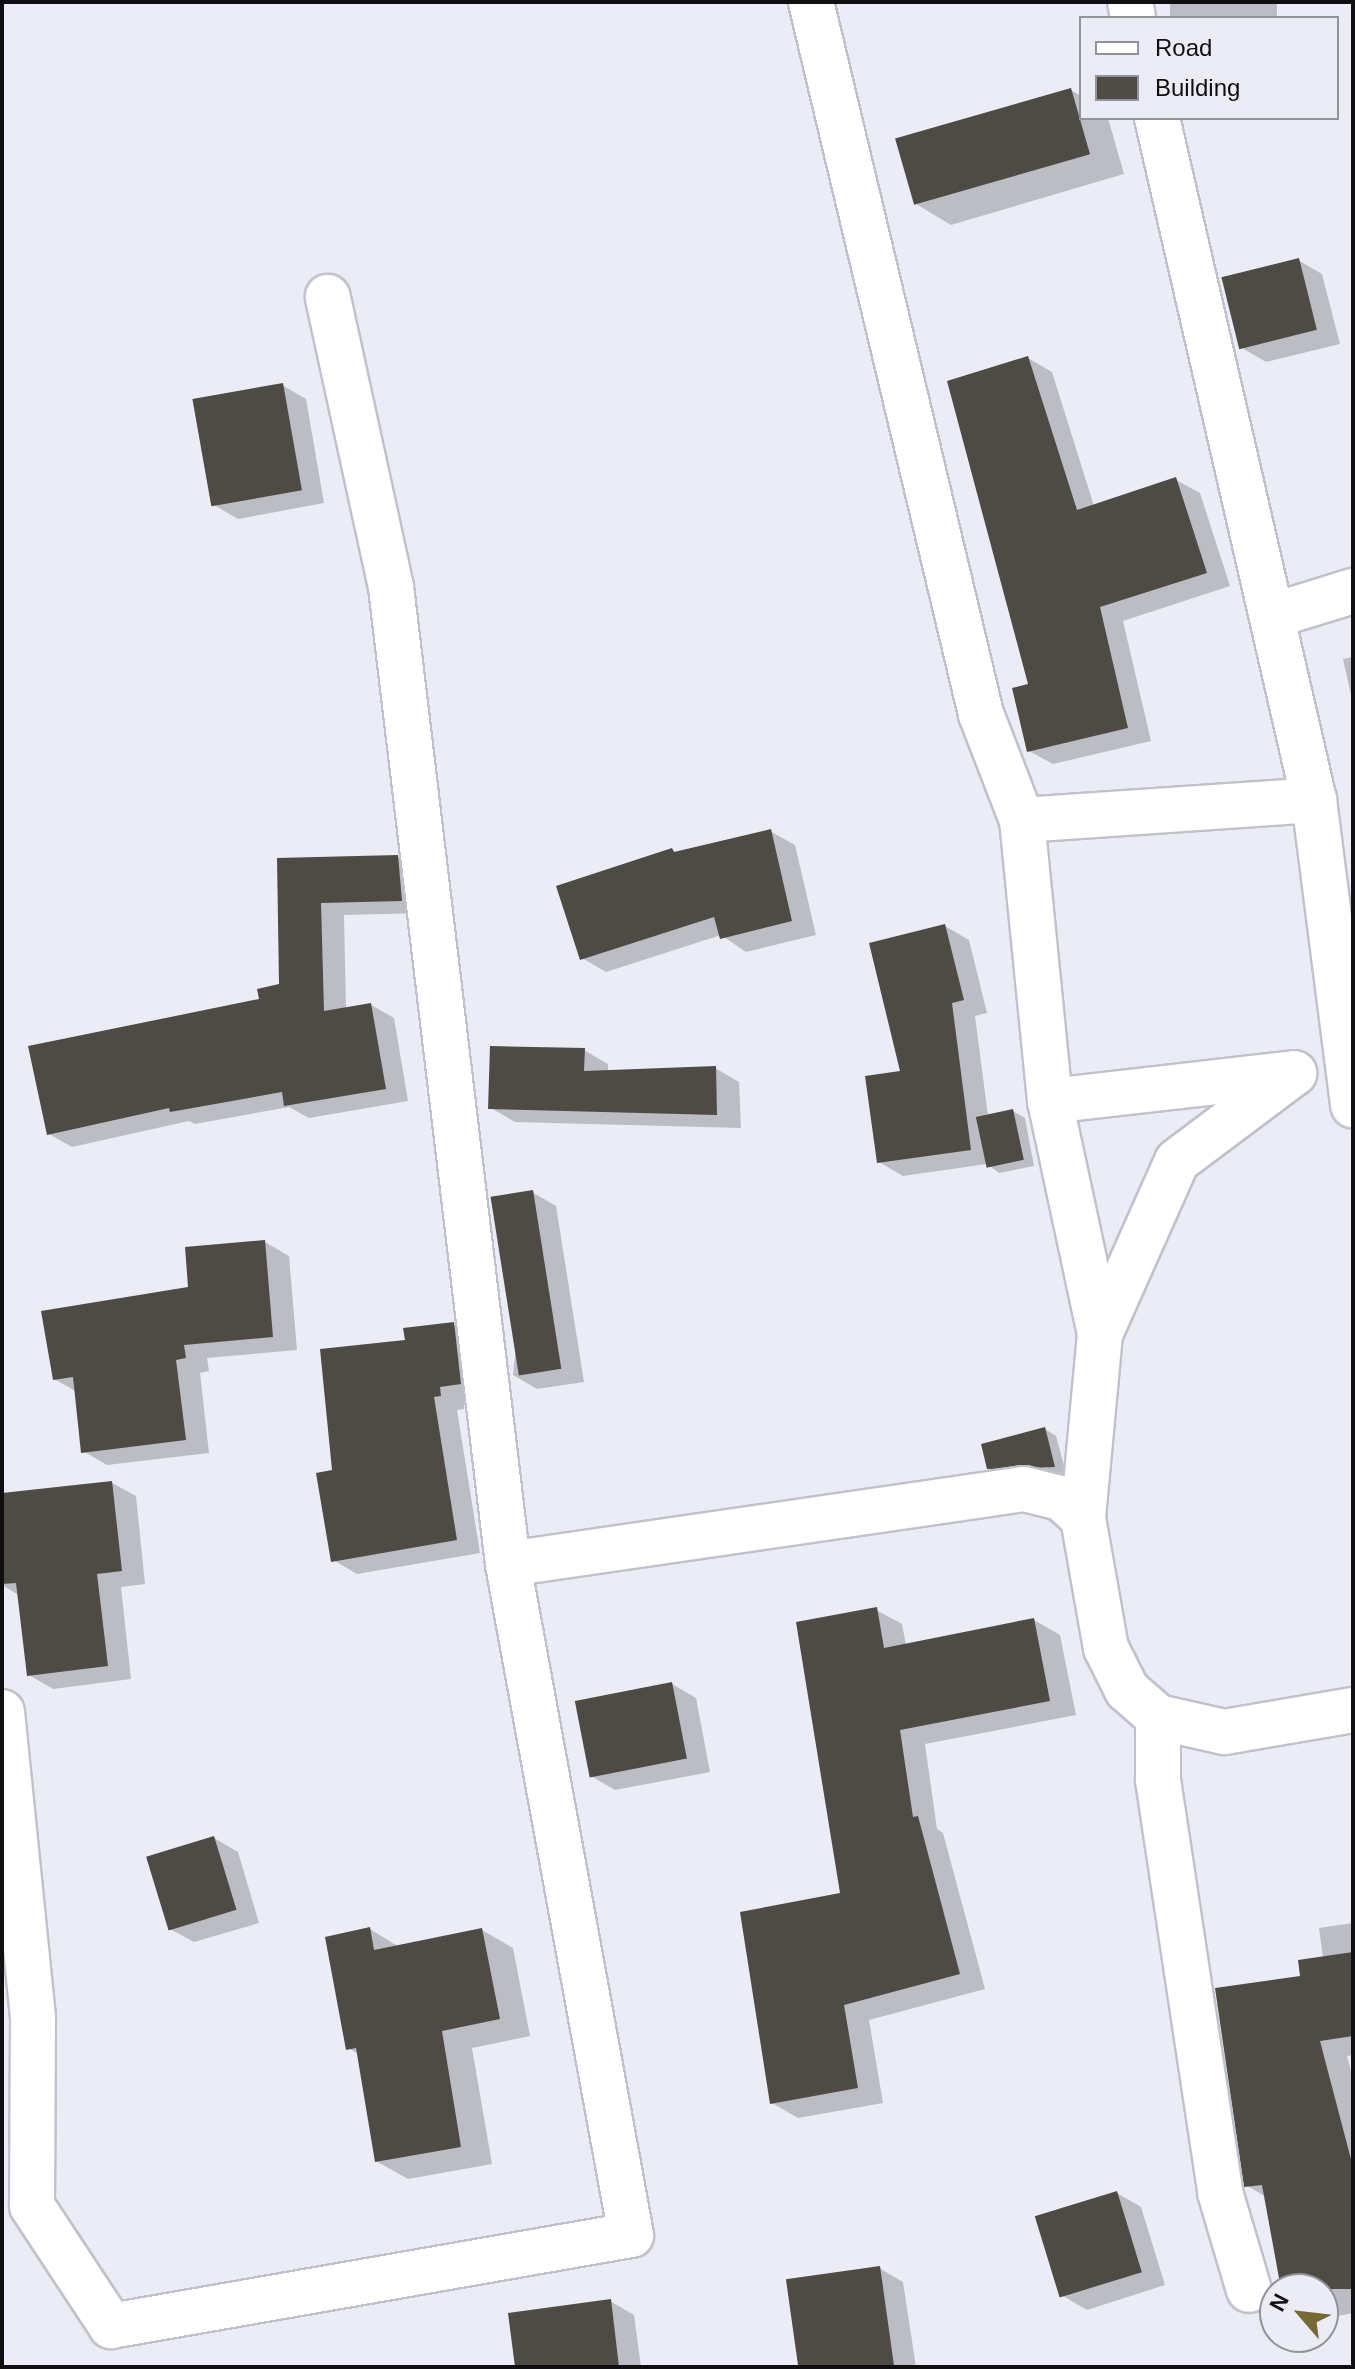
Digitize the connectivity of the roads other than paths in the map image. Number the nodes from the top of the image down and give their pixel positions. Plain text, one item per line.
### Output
1 (811, 2) edge
2 (1157, 120) edge
3 (328, 297) dead end
4 (1353, 591) edge
5 (1272, 616) junction
6 (1314, 800) junction
7 (1022, 820) junction
8 (1294, 1073) junction
9 (1351, 1100) edge
10 (1050, 1101) junction
11 (1100, 1334) junction
12 (1083, 1518) junction
13 (508, 1564) junction
14 (1353, 1710) edge
15 (2, 1712) edge
16 (1158, 1717) junction
17 (1249, 2290) dead end

1 - 7 street
2 - 5 street
3 - 13 street
4 - 5 street
5 - 6 street
6 - 7 street
6 - 9 street
7 - 10 street
8 - 9 street
8 - 10 street
8 - 11 street
10 - 11 street
11 - 12 street
12 - 13 street
12 - 16 street
13 - 15 street
14 - 16 street
16 - 17 street

